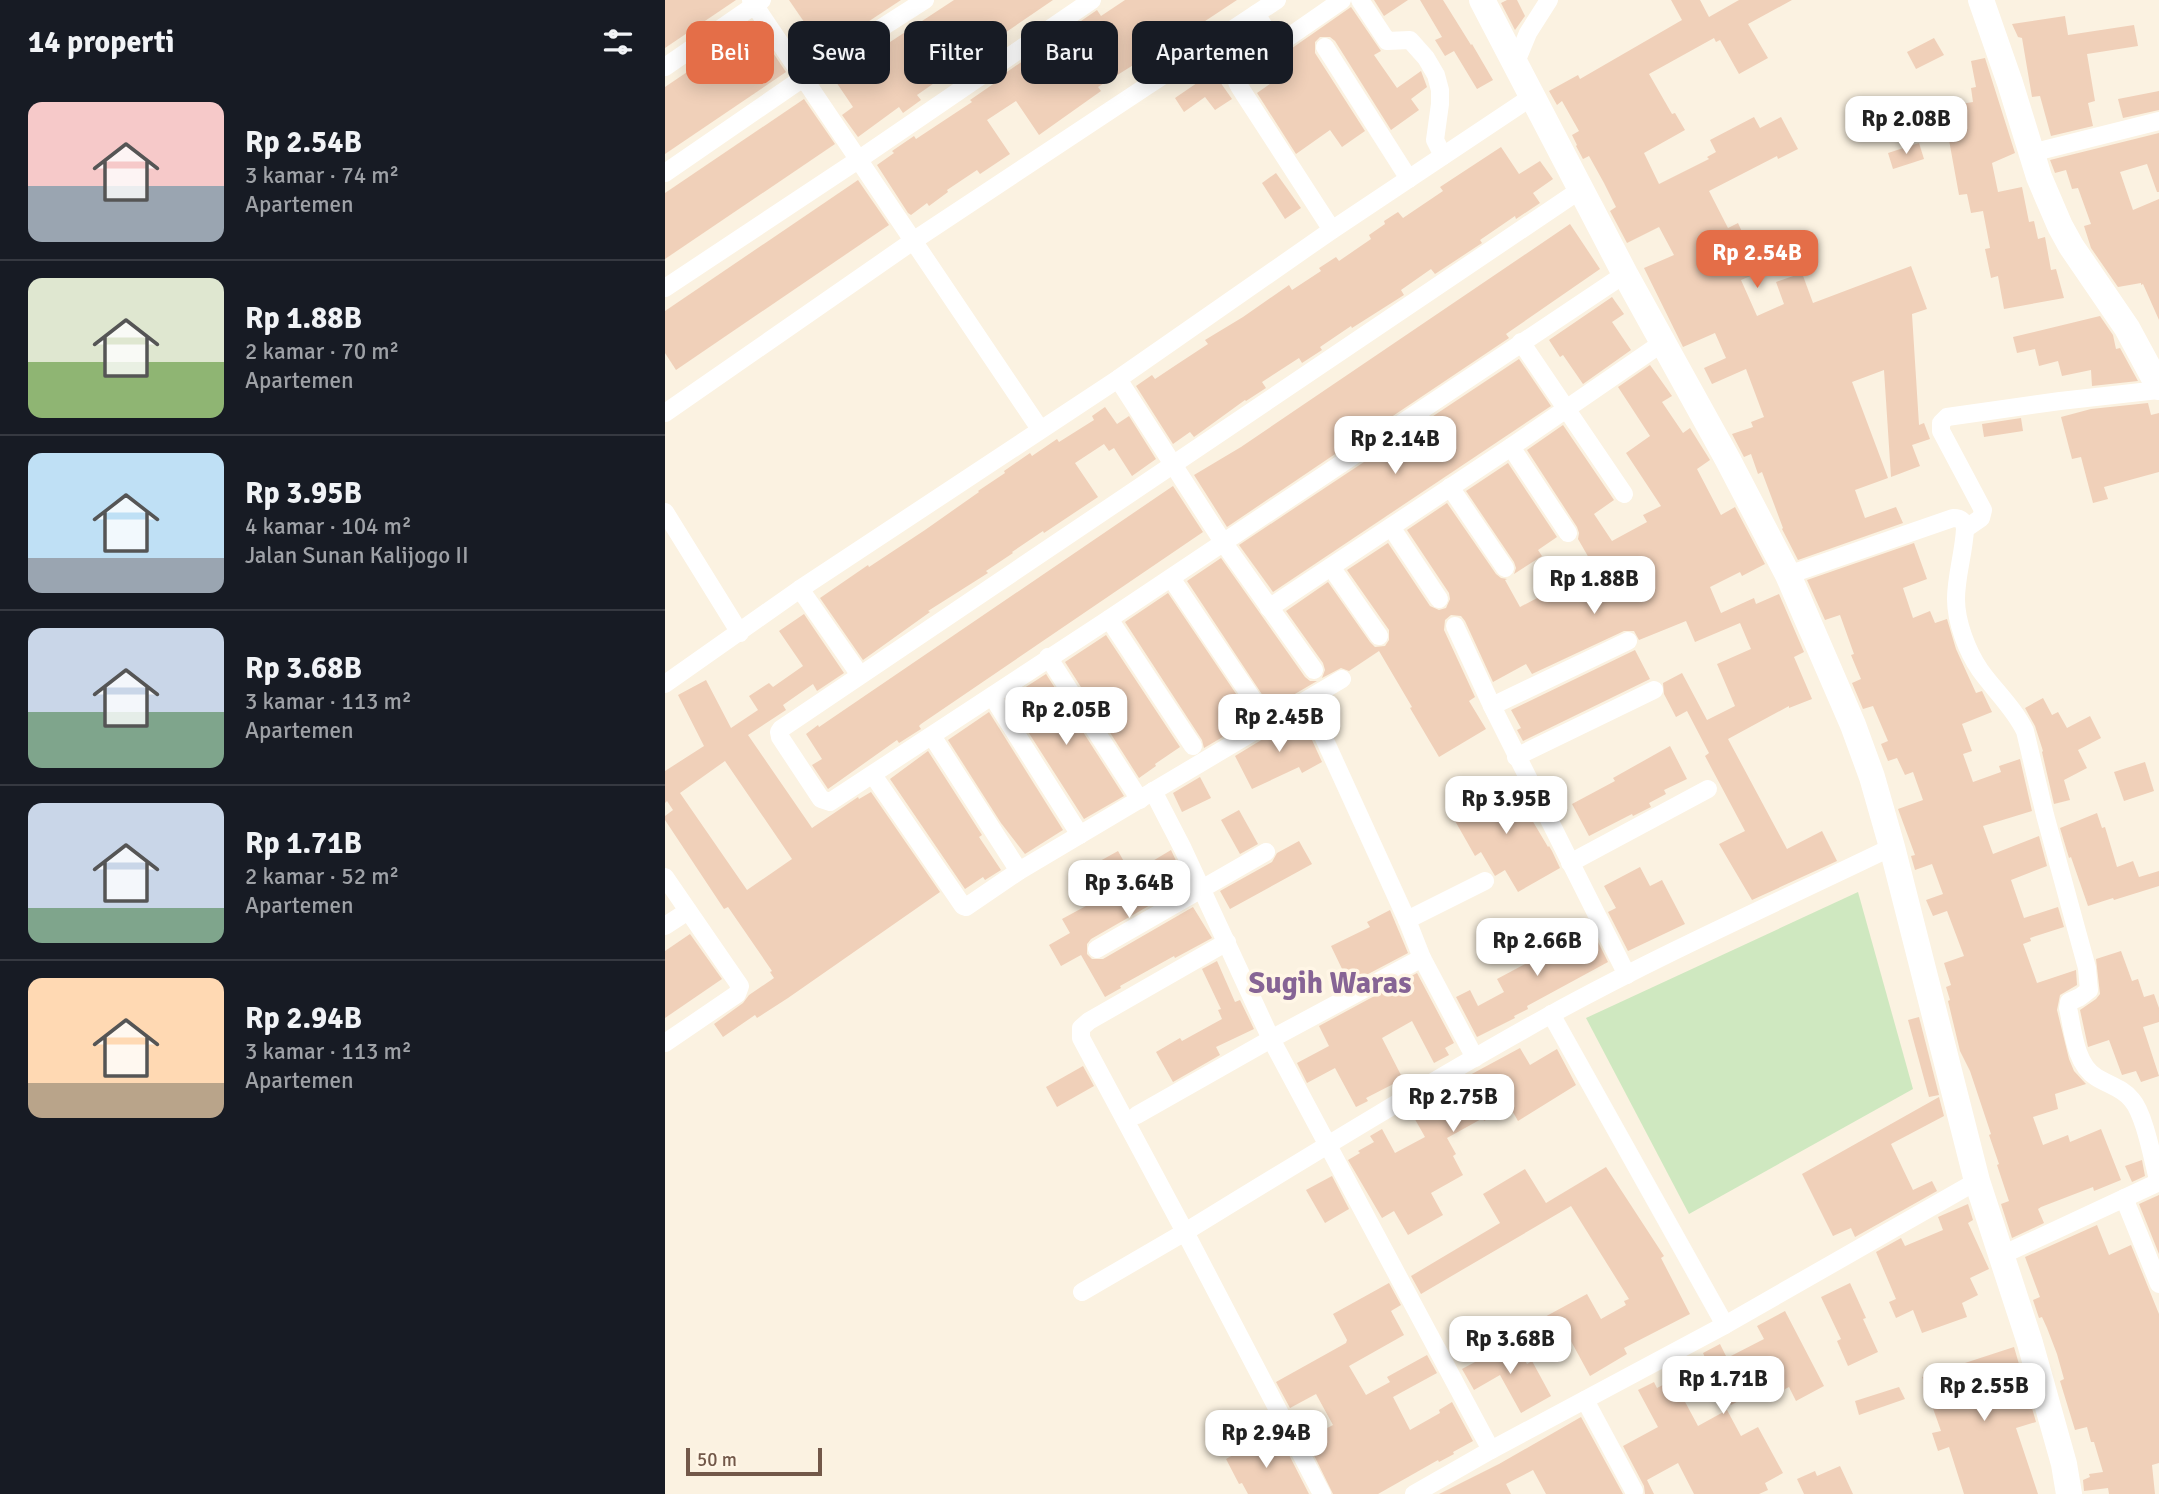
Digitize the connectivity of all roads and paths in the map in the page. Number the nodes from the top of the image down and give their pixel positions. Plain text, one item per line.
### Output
1 (925, 0) edge
2 (1092, 0) edge
3 (1277, 0) edge
4 (1342, 0) edge
5 (1360, 0) edge
6 (1482, 0) edge
7 (1549, 0) edge
8 (1981, 0) edge
9 (756, 2) edge
10 (1257, 15) junction
11 (1261, 21) edge
12 (890, 22) edge
13 (1293, 33) edge
14 (1325, 47) dead end
15 (788, 54) edge
16 (1516, 62) junction
17 (665, 67) edge
18 (794, 84) edge
19 (807, 84) edge
20 (1239, 84) edge
21 (1533, 96) junction
22 (2159, 121) edge
23 (2032, 153) junction
24 (1443, 156) junction
25 (858, 160) junction
26 (665, 173) edge
27 (1409, 179) junction
28 (1580, 190) junction
29 (1332, 230) junction
30 (913, 241) junction
31 (1625, 274) junction
32 (665, 288) edge
33 (1521, 342) junction
34 (1662, 343) junction
35 (1118, 379) junction
36 (2159, 388) edge
37 (1565, 408) junction
38 (665, 412) edge
39 (1040, 429) junction
40 (1511, 447) junction
41 (1174, 465) junction
42 (1450, 487) junction
43 (1624, 494) dead end
44 (665, 512) edge
45 (1973, 524) junction
46 (1391, 527) junction
47 (1568, 533) dead end
48 (1223, 542) junction
49 (1331, 567) junction
50 (1505, 568) dead end
51 (1788, 575) junction
52 (1171, 578) junction
53 (800, 589) junction
54 (1439, 599) dead end
55 (1269, 608) junction
56 (1109, 619) junction
57 (1455, 626) dead end
58 (743, 631) junction
59 (1379, 636) dead end
60 (1628, 641) dead end
61 (1048, 657) junction
62 (1314, 670) dead end
63 (860, 675) junction
64 (1342, 679) dead end
65 (665, 684) edge
66 (1654, 690) dead end
67 (992, 696) junction
68 (1307, 701) junction
69 (1492, 706) junction
70 (1259, 710) dead end
71 (932, 736) junction
72 (1193, 746) dead end
73 (1516, 757) junction
74 (873, 775) junction
75 (1708, 789) dead end
76 (1146, 796) junction
77 (1080, 835) junction
78 (1892, 847) junction
79 (1266, 852) dead end
80 (1570, 863) junction
81 (1019, 872) junction
82 (665, 877) edge
83 (1485, 881) dead end
84 (1202, 889) junction
85 (688, 911) junction
86 (1407, 920) junction
87 (665, 926) edge
88 (1227, 942) junction
89 (1097, 949) dead end
90 (1422, 958) junction
91 (1627, 975) junction
92 (1551, 1014) junction
93 (1271, 1038) junction
94 (665, 1043) edge
95 (1475, 1058) junction
96 (1137, 1115) dead end
97 (1328, 1145) junction
98 (1977, 1181) junction
99 (2159, 1183) edge
100 (2124, 1198) junction
101 (1185, 1232) junction
102 (2002, 1255) junction
103 (2159, 1284) edge
104 (1082, 1293) dead end
105 (1725, 1325) junction
106 (1585, 1400) junction
107 (1491, 1450) junction
108 (1634, 1491) dead end
109 (1420, 1492) edge
110 (1322, 1494) edge
111 (2069, 1494) edge

1 - 12 street
2 - 25 street
3 - 10 street
4 - 13 street
5 - 24 street
6 - 16 street
7 - 16 street
8 - 23 street
9 - 15 street
9 - 17 street
10 - 11 street
10 - 30 street
14 - 27 street
16 - 21 street
18 - 26 street
19 - 25 street
20 - 29 street
21 - 24 street
21 - 28 street
22 - 23 street
23 - 36 street
24 - 27 street
25 - 30 street
25 - 32 street
27 - 29 street
28 - 31 street
28 - 41 street
29 - 35 street
30 - 38 street
30 - 39 street
31 - 33 street
31 - 34 street
33 - 37 street
33 - 48 street
34 - 37 street
34 - 51 street
35 - 39 street
35 - 41 street
36 - 45 street
37 - 40 street
37 - 43 street
39 - 53 street
40 - 42 street
40 - 47 street
41 - 48 street
41 - 63 street
42 - 46 street
42 - 50 street
44 - 58 street
45 - 51 street
45 - 99 street
46 - 49 street
46 - 54 street
48 - 52 street
48 - 55 street
49 - 55 street
49 - 59 street
51 - 78 street
52 - 56 street
52 - 70 street
53 - 58 street
53 - 63 street
55 - 62 street
56 - 61 street
56 - 72 street
57 - 69 street
58 - 65 street
60 - 69 street
61 - 67 street
61 - 76 street
63 - 74 street
64 - 68 street
66 - 73 street
67 - 71 street
67 - 77 street
68 - 76 street
68 - 86 street
69 - 73 street
71 - 74 street
71 - 81 street
73 - 80 street
74 - 81 street
75 - 80 street
76 - 77 street
76 - 84 street
77 - 81 street
78 - 91 street
78 - 98 street
79 - 84 street
80 - 91 street
82 - 85 street
83 - 86 street
84 - 88 street
84 - 89 street
85 - 87 street
85 - 94 street
86 - 90 street
88 - 93 street
88 - 101 street
90 - 93 street
90 - 95 street
91 - 92 street
92 - 95 street
92 - 105 street
93 - 96 street
93 - 97 street
95 - 97 street
97 - 101 street
97 - 107 street
98 - 102 street
98 - 105 street
99 - 100 street
100 - 102 street
100 - 103 street
101 - 104 street
101 - 110 street
102 - 111 street
105 - 106 street
106 - 107 street
106 - 108 street
107 - 109 street

